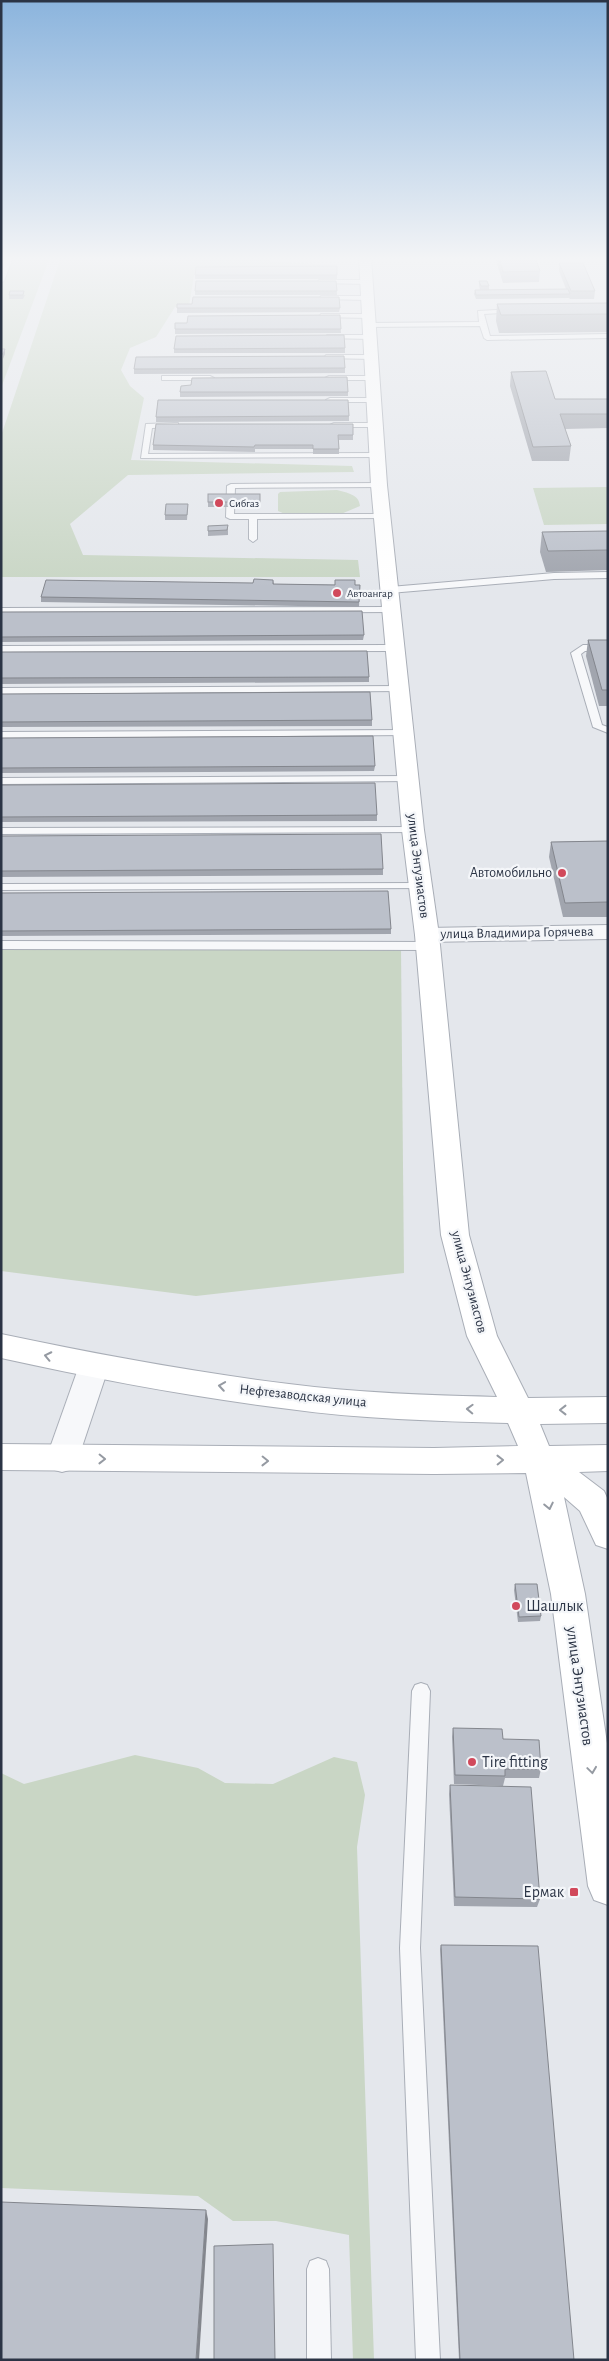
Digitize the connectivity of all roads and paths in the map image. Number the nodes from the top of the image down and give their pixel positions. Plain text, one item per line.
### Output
1 (333, 367) edge
2 (372, 367) edge
3 (165, 378) edge
4 (215, 378) edge
5 (323, 378) edge
6 (325, 400) edge
7 (374, 400) junction
8 (188, 425) edge
9 (326, 425) edge
10 (375, 425) junction
11 (377, 455) junction
12 (379, 485) junction
13 (382, 516) junction
14 (253, 517) junction
15 (253, 539) dead end
16 (608, 575) edge
17 (391, 600) junction
18 (1, 611) edge
19 (396, 648) junction
20 (608, 648) edge
21 (1, 649) edge
22 (401, 689) junction
23 (1, 691) edge
24 (608, 730) edge
25 (406, 733) junction
26 (1, 735) edge
27 (408, 779) junction
28 (1, 781) edge
29 (413, 830) junction
30 (1, 831) edge
31 (420, 886) junction
32 (1, 887) edge
33 (608, 932) edge
34 (427, 941) junction
35 (1, 945) edge
36 (1, 1346) edge
37 (94, 1366) junction
38 (608, 1410) edge
39 (519, 1411) junction
40 (1, 1457) edge
41 (608, 1458) edge
42 (62, 1459) junction
43 (539, 1459) junction
44 (608, 1534) edge
45 (421, 1691) dead end
46 (608, 1886) edge
47 (318, 2268) dead end
48 (319, 2360) edge
49 (428, 2360) edge

1 - 5 lane
2 - 7 main road, улица Энтузиастов
3 - 4 lane
6 - 7 lane
7 - 10 main road, улица Энтузиастов
8 - 11 lane
9 - 10 lane
10 - 11 main road, улица Энтузиастов
11 - 12 main road, улица Энтузиастов
12 - 13 main road, улица Энтузиастов
12 - 14 lane
13 - 14 lane
13 - 17 main road, улица Энтузиастов
14 - 15 lane
16 - 17 lane
17 - 18 lane
17 - 19 main road, улица Энтузиастов
19 - 21 lane
19 - 22 main road, улица Энтузиастов
20 - 24 lane
22 - 23 lane
22 - 25 main road, улица Энтузиастов
25 - 26 lane
25 - 27 main road, улица Энтузиастов
27 - 28 lane
27 - 29 main road, улица Энтузиастов
29 - 30 lane
29 - 31 main road, улица Энтузиастов
31 - 32 lane
31 - 34 main road, улица Энтузиастов
33 - 34 street, улица Владимира Горячева
34 - 35 lane
34 - 39 main road, улица Энтузиастов
37 -> 36 main road, Нефтезаводская улица
39 -> 37 main road, Нефтезаводская улица
37 - 42 street
38 -> 39 main road, Нефтезаводская улица
39 - 43 main road, улица Энтузиастов
40 - 42 main road
41 - 43 main road
42 -> 43 main road
43 - 44 main road, улица Энтузиастов
43 -> 46 main road, улица Энтузиастов
45 - 49 lane
47 - 48 lane

